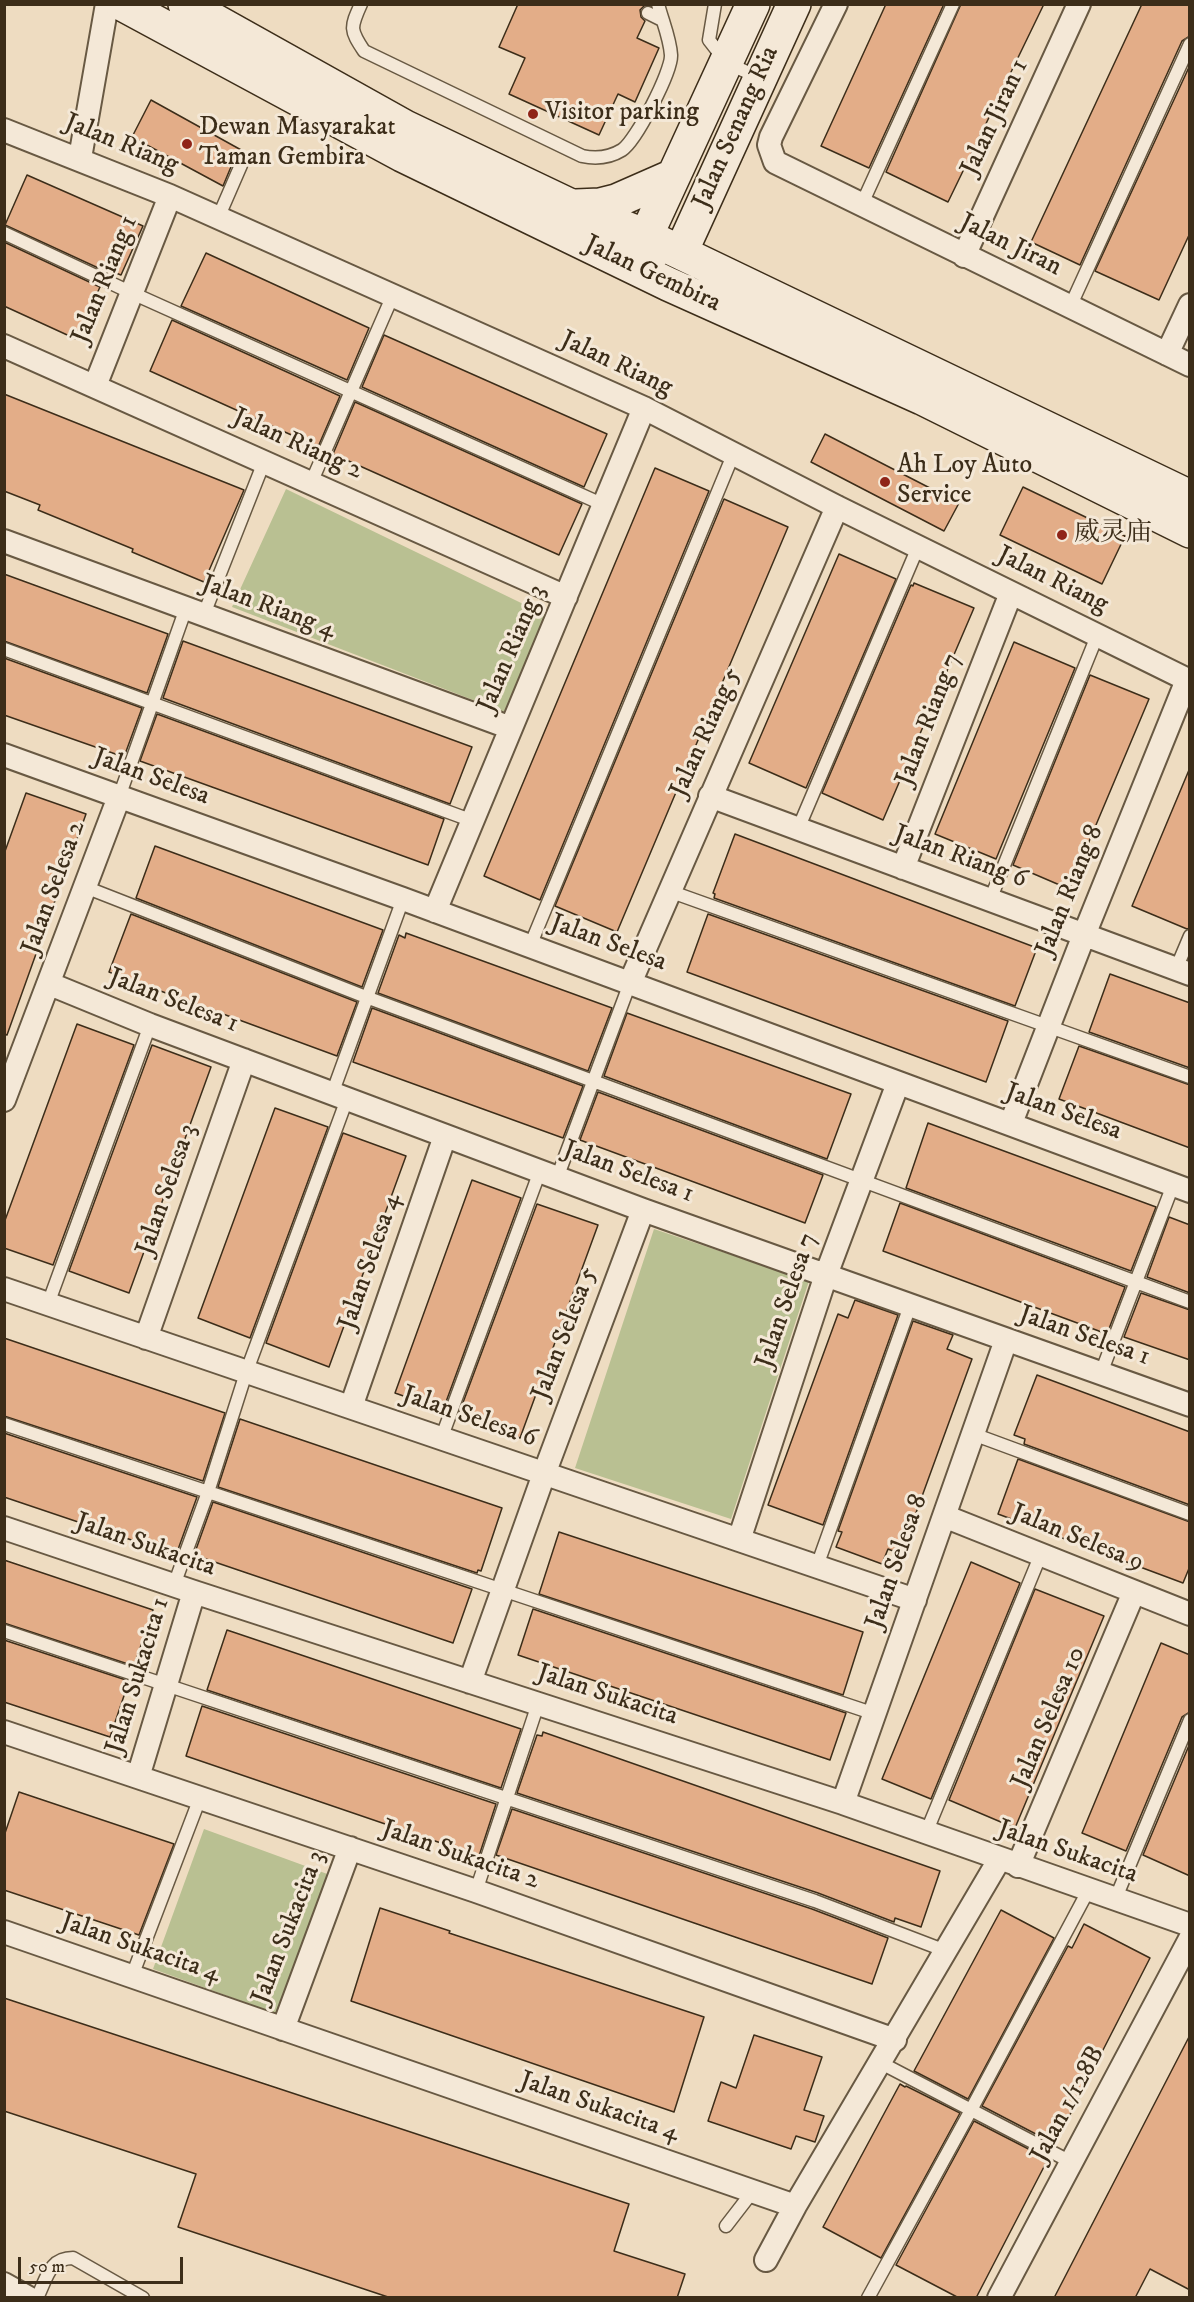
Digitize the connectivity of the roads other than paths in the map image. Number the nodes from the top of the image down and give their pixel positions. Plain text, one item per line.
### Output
1 (107, 4) edge
2 (122, 4) edge
3 (185, 4) edge
4 (361, 4) edge
5 (658, 4) edge
6 (715, 4) edge
7 (753, 4) edge
8 (794, 4) edge
9 (836, 4) edge
10 (953, 4) edge
11 (1079, 4) edge
12 (648, 13) dead end
13 (662, 20) junction
14 (1190, 44) edge
15 (727, 63) junction
16 (760, 78) junction
17 (4, 129) edge
18 (80, 158) junction
19 (241, 165) dead end
20 (673, 176) junction
21 (170, 196) junction
22 (861, 206) junction
23 (571, 207) junction
24 (218, 218) junction
25 (4, 233) edge
26 (964, 256) junction
27 (654, 259) junction
28 (132, 293) junction
29 (393, 295) junction
30 (1190, 305) edge
31 (1070, 307) junction
32 (4, 346) edge
33 (1167, 354) junction
34 (1190, 365) edge
35 (94, 386) junction
36 (351, 392) junction
37 (644, 408) junction
38 (733, 455) junction
39 (264, 462) junction
40 (311, 483) junction
41 (1190, 497) edge
42 (604, 505) junction
43 (837, 507) junction
44 (1190, 531) edge
45 (4, 541) edge
46 (918, 547) junction
47 (1011, 593) junction
48 (566, 597) junction
49 (195, 611) junction
50 (1097, 636) junction
51 (4, 649) edge
52 (1188, 680) edge
53 (151, 702) junction
54 (511, 728) junction
55 (4, 755) edge
56 (710, 796) junction
57 (119, 797) junction
58 (473, 820) junction
59 (798, 829) junction
60 (903, 868) junction
61 (85, 887) junction
62 (669, 891) junction
63 (403, 899) junction
64 (990, 900) junction
65 (435, 911) junction
66 (1084, 935) junction
67 (1190, 936) edge
68 (530, 946) junction
69 (1183, 971) edge
70 (630, 983) junction
71 (50, 984) junction
72 (366, 997) junction
73 (150, 1026) junction
74 (1048, 1026) junction
75 (244, 1060) junction
76 (1190, 1077) edge
77 (593, 1081) junction
78 (898, 1083) junction
79 (340, 1096) junction
80 (4, 1100) edge
81 (1011, 1124) junction
82 (445, 1136) junction
83 (549, 1174) junction
84 (861, 1181) junction
85 (1181, 1188) edge
86 (643, 1210) junction
87 (826, 1275) junction
88 (1136, 1282) junction
89 (4, 1289) edge
90 (1190, 1302) edge
91 (48, 1304) junction
92 (910, 1306) junction
93 (146, 1338) junction
94 (1006, 1340) junction
95 (1101, 1372) junction
96 (246, 1373) junction
97 (1190, 1405) edge
98 (351, 1407) junction
99 (4, 1424) edge
100 (973, 1434) junction
101 (441, 1439) junction
102 (543, 1474) junction
103 (208, 1492) junction
104 (1190, 1514) edge
105 (944, 1516) junction
106 (4, 1528) edge
107 (739, 1540) junction
108 (1041, 1554) junction
109 (817, 1566) junction
110 (503, 1588) junction
111 (184, 1589) junction
112 (1134, 1592) junction
113 (915, 1600) junction
114 (1190, 1614) edge
115 (4, 1631) edge
116 (470, 1682) junction
117 (166, 1685) junction
118 (538, 1704) junction
119 (875, 1714) junction
120 (1190, 1720) edge
121 (4, 1732) edge
122 (138, 1777) junction
123 (200, 1798) junction
124 (506, 1798) junction
125 (843, 1803) junction
126 (926, 1833) junction
127 (350, 1848) junction
128 (1009, 1863) junction
129 (476, 1891) junction
130 (1088, 1891) junction
131 (1115, 1900) junction
132 (1190, 1925) edge
133 (4, 1932) edge
134 (1190, 1939) edge
135 (946, 1951) junction
136 (132, 1976) junction
137 (283, 2029) junction
138 (895, 2040) junction
139 (881, 2063) junction
140 (971, 2110) junction
141 (1071, 2162) junction
142 (753, 2191) junction
143 (795, 2206) junction
144 (726, 2226) dead end
145 (766, 2260) dead end
146 (4, 2284) edge
147 (29, 2298) edge
148 (38, 2298) edge
149 (143, 2298) edge
150 (868, 2298) edge
151 (999, 2298) edge

1 - 18 street
2 - 27 main road, Jalan Gembira
3 - 23 main road, Jalan Gembira
4 - 13 lane
5 - 13 lane
6 - 15 lane
7 - 15 main road, Jalan Senang Ria
8 - 16 main road, Jalan Senang Ria
9 - 22 street, Jalan Jiran
10 - 22 lane
11 - 26 street, Jalan Jiran 1
12 - 13 lane
14 - 31 lane
15 - 16 lane
15 - 20 main road, Jalan Senang Ria
16 - 27 main road, Jalan Senang Ria
17 - 18 street, Jalan Riang
18 - 21 street, Jalan Riang
19 - 24 lane
20 - 23 main road
20 - 27 main road, Jalan Senang Ria
21 - 24 street, Jalan Riang
21 - 28 street, Jalan Riang 1
22 - 26 street, Jalan Jiran
23 - 27 main road, Jalan Gembira
24 - 29 street, Jalan Riang
25 - 28 lane
26 - 31 street, Jalan Jiran
27 - 41 main road, Jalan Gembira
27 - 44 main road, Jalan Gembira
28 - 35 street, Jalan Riang 1
28 - 36 lane
29 - 36 lane
29 - 37 street, Jalan Riang
30 - 33 street
31 - 33 street, Jalan Jiran
32 - 35 street, Jalan Riang 2
33 - 34 street, Jalan Jiran
35 - 39 street, Jalan Riang 2
36 - 40 lane
36 - 42 lane
37 - 38 street, Jalan Riang
37 - 42 street, Jalan Riang 3
38 - 43 street, Jalan Riang
38 - 68 lane
39 - 40 street, Jalan Riang 2
39 - 49 lane
40 - 48 street, Jalan Riang 2
42 - 48 street, Jalan Riang 3
43 - 46 street, Jalan Riang
43 - 56 street, Jalan Riang 5
45 - 49 street, Jalan Riang 4
46 - 47 street, Jalan Riang
46 - 59 lane
47 - 50 street, Jalan Riang
47 - 60 street, Jalan Riang 7
48 - 54 street, Jalan Riang 3
49 - 53 lane
49 - 54 street, Jalan Riang 4
50 - 52 street, Jalan Riang
50 - 64 lane
51 - 53 lane
52 - 66 street, Jalan Riang 8
53 - 57 lane
53 - 58 lane
54 - 58 street, Jalan Riang 3
55 - 57 street, Jalan Selesa
56 - 59 street, Jalan Riang 6
56 - 62 street, Jalan Riang 5
57 - 61 street, Jalan Selesa 2
57 - 63 street, Jalan Selesa
58 - 65 street, Jalan Riang 3
59 - 60 street, Jalan Riang 6
60 - 64 street, Jalan Riang 6
61 - 71 street, Jalan Selesa 2
61 - 72 lane
62 - 70 street, Jalan Riang 5
62 - 74 lane
63 - 65 street, Jalan Selesa
63 - 72 lane
64 - 66 street, Jalan Riang 6
65 - 68 street, Jalan Selesa
66 - 69 street, Jalan Riang 6
66 - 74 street, Jalan Riang 8
67 - 69 lane
68 - 70 street, Jalan Selesa
70 - 77 lane
70 - 78 street, Jalan Selesa
71 - 73 street, Jalan Selesa 1
71 - 80 street, Jalan Selesa 2
72 - 77 lane
72 - 79 lane
73 - 75 street, Jalan Selesa 1
73 - 91 lane
74 - 76 lane
74 - 81 street, Jalan Riang 8
75 - 79 street, Jalan Selesa 1
75 - 93 street, Jalan Selesa 3
77 - 83 lane
77 - 84 lane
78 - 81 street, Jalan Selesa
78 - 84 street, Jalan Selesa 7
79 - 82 street, Jalan Selesa 1
79 - 96 lane
81 - 85 street, Jalan Selesa
82 - 83 street, Jalan Selesa 1
82 - 98 street, Jalan Selesa 4
83 - 86 street, Jalan Selesa 1
83 - 101 lane
84 - 87 street, Jalan Selesa 7
84 - 88 lane
85 - 88 lane
86 - 87 street, Jalan Selesa 1
86 - 102 street, Jalan Selesa 5
87 - 92 street, Jalan Selesa 1
87 - 107 street, Jalan Selesa 7
88 - 90 lane
88 - 95 lane
89 - 91 street, Jalan Selesa 6
91 - 93 street, Jalan Selesa 6
92 - 94 street, Jalan Selesa 1
92 - 109 lane
93 - 96 street, Jalan Selesa 6
94 - 95 street, Jalan Selesa 1
94 - 100 street, Jalan Selesa 8
95 - 97 street, Jalan Selesa 1
96 - 98 street, Jalan Selesa 6
96 - 103 lane
98 - 101 street, Jalan Selesa 6
99 - 103 lane
100 - 104 lane
100 - 105 street, Jalan Selesa 8
101 - 102 street, Jalan Selesa 6
102 - 107 street, Jalan Selesa 6
102 - 110 street, Jalan Selesa 5
103 - 110 lane
103 - 111 lane
105 - 108 street, Jalan Selesa 9
105 - 113 street, Jalan Selesa 8
106 - 111 street, Jalan Sukacita
107 - 109 street, Jalan Selesa 6
108 - 112 street, Jalan Selesa 9
108 - 126 lane
109 - 113 street, Jalan Selesa 6
110 - 116 street, Jalan Selesa 5
110 - 119 lane
111 - 116 street, Jalan Sukacita
111 - 117 street, Jalan Sukacita 1
112 - 114 street, Jalan Selesa 9
112 - 128 street, Jalan Selesa 10
113 - 119 street, Jalan Selesa 8
115 - 117 lane
116 - 118 street, Jalan Sukacita
117 - 122 street, Jalan Sukacita 1
117 - 124 lane
118 - 124 lane
118 - 125 street, Jalan Sukacita
119 - 125 street, Jalan Selesa 8
120 - 131 lane
121 - 122 street, Jalan Sukacita 2
122 - 123 street, Jalan Sukacita 2
123 - 127 street, Jalan Sukacita 2
123 - 136 lane
124 - 129 lane
124 - 135 lane
125 - 126 street, Jalan Sukacita
126 - 128 street, Jalan Sukacita
127 - 129 street, Jalan Sukacita 2
127 - 137 street, Jalan Sukacita 3
128 - 130 street, Jalan Sukacita
128 - 135 street
129 - 138 street, Jalan Sukacita 2
130 - 131 street, Jalan Sukacita
130 - 140 lane
131 - 132 street, Jalan Sukacita
133 - 136 street, Jalan Sukacita 4
134 - 141 street, Jalan 1/128B
135 - 138 street
136 - 137 street, Jalan Sukacita 4
137 - 142 street, Jalan Sukacita 4
138 - 139 street
139 - 140 lane
139 - 143 street
140 - 141 lane
140 - 150 lane
141 - 151 street, Jalan 1/128B
142 - 143 street, Jalan Sukacita 4
142 - 144 lane
143 - 145 street
146 - 147 street
148 - 149 lane

